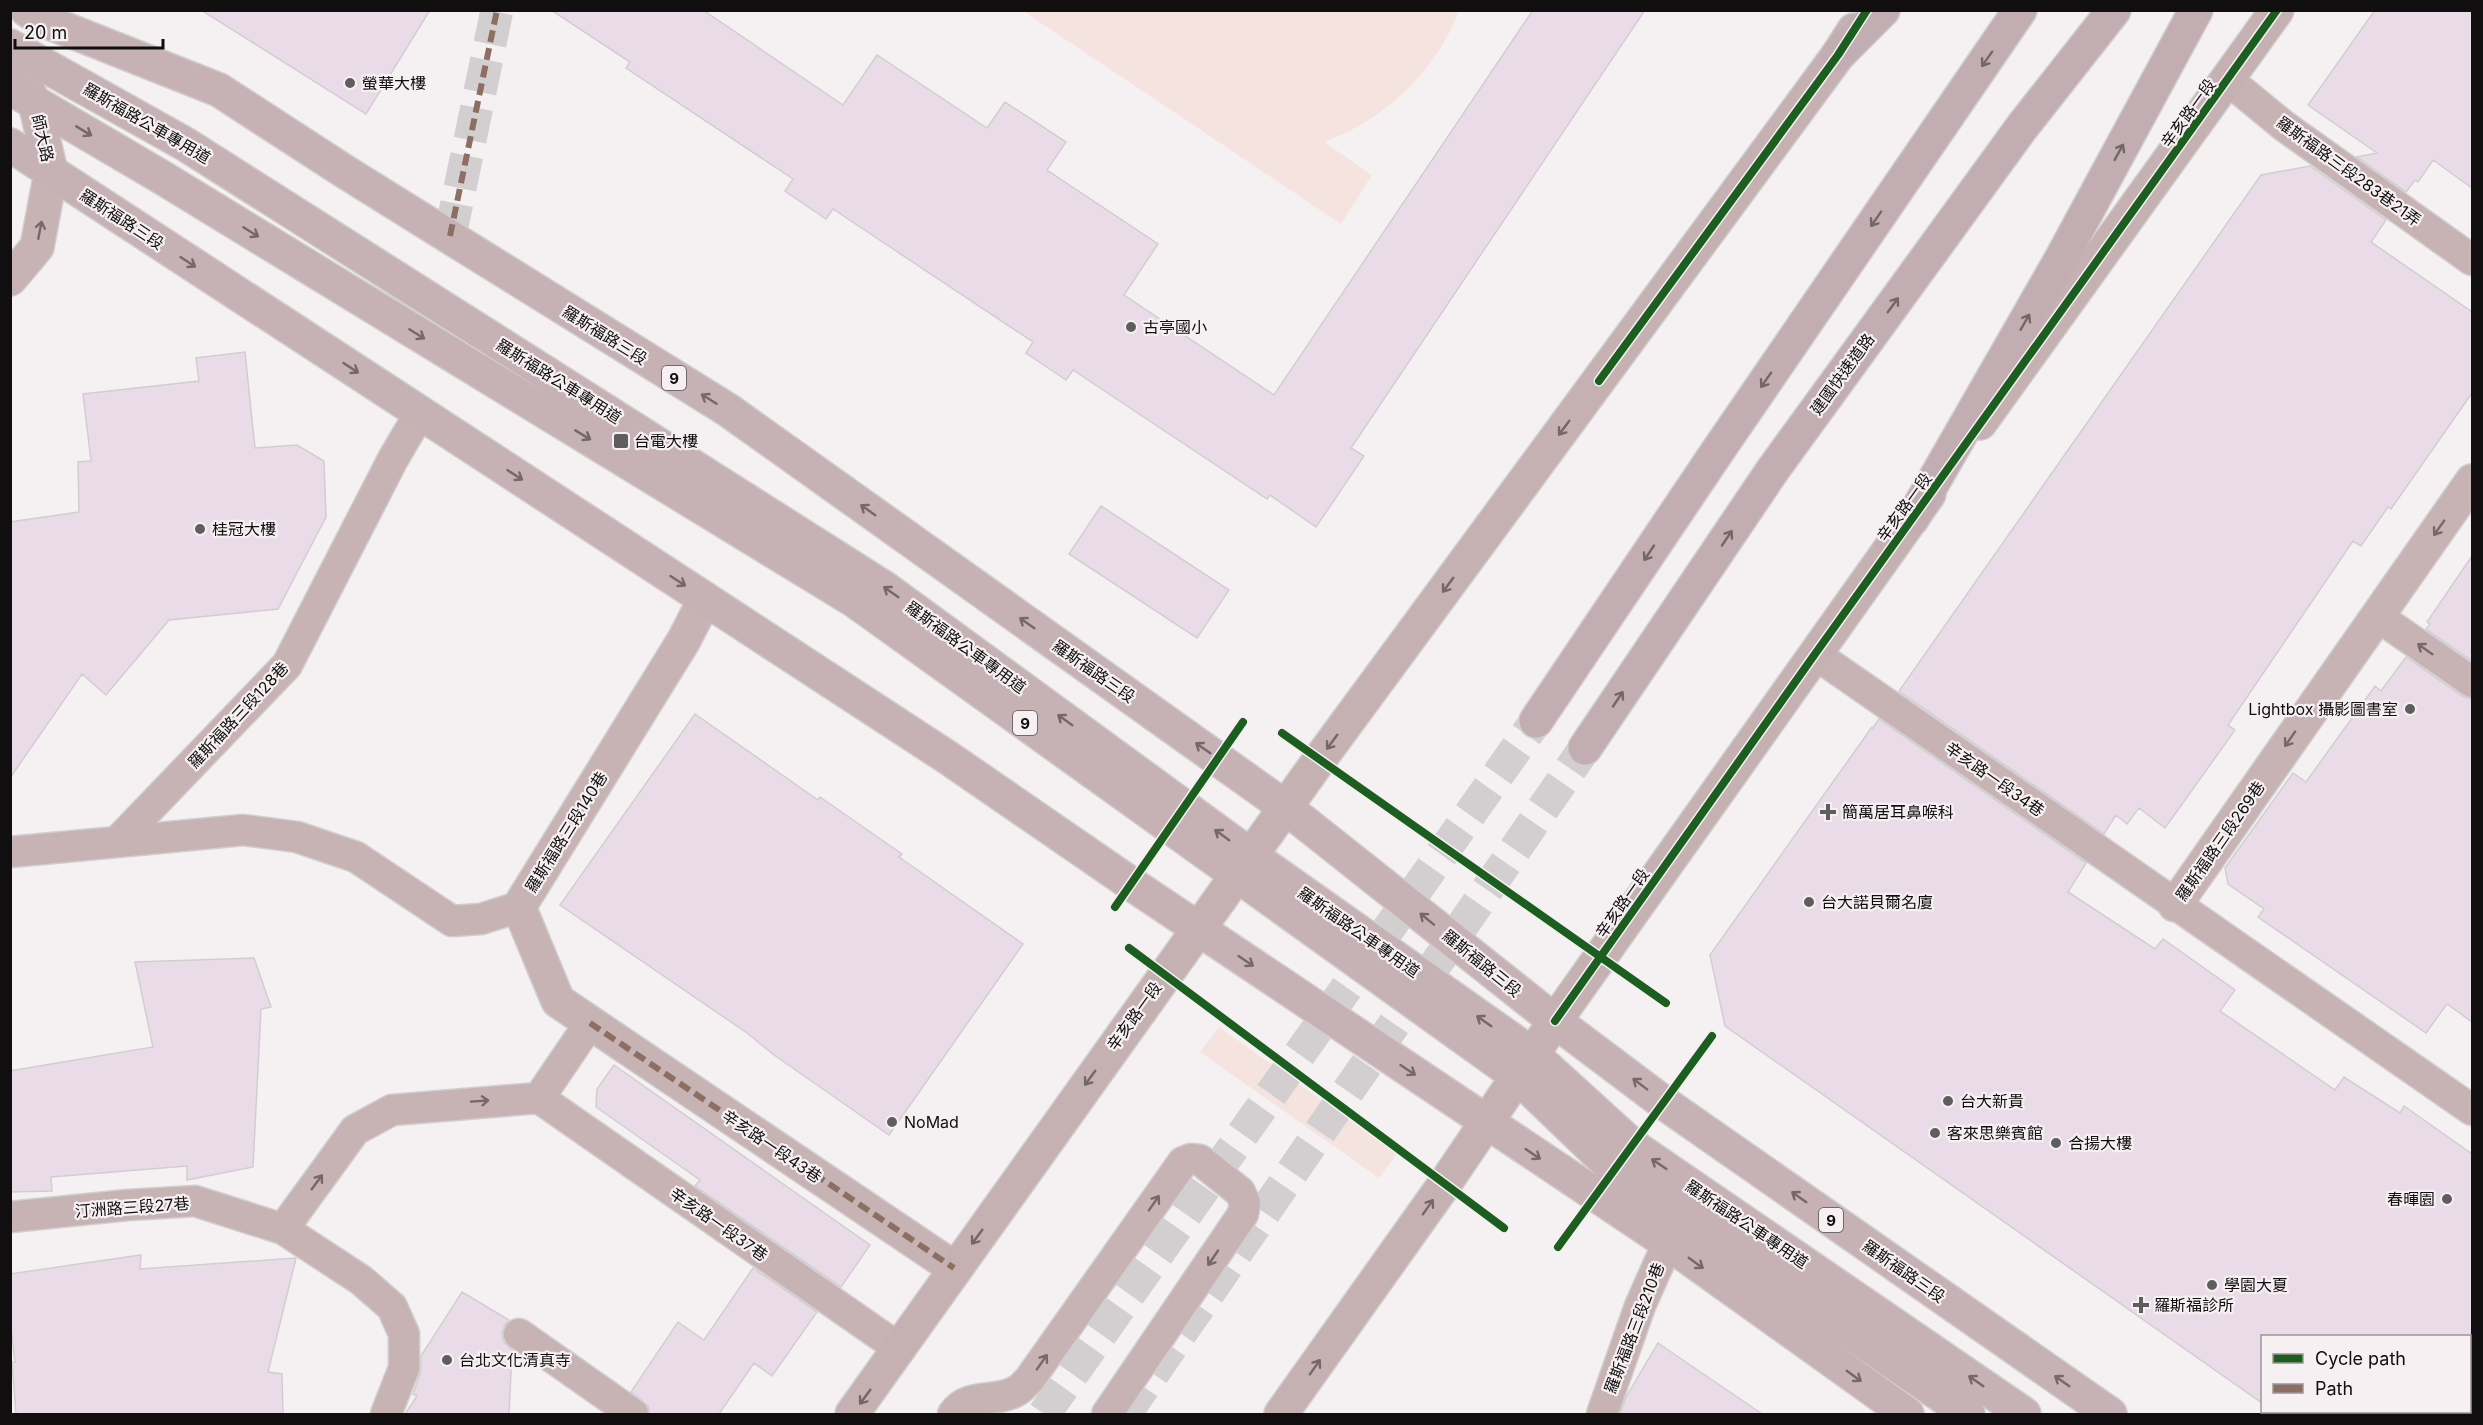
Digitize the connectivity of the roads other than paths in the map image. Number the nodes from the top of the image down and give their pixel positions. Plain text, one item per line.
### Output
1 (27, 10) edge
2 (1867, 10) edge
3 (1883, 10) edge
4 (2098, 10) edge
5 (2114, 10) edge
6 (2196, 10) edge
7 (2277, 10) edge
8 (2020, 11) edge
9 (10, 46) edge
10 (1838, 55) junction
11 (10, 66) edge
12 (2228, 80) junction
13 (22, 94) edge
14 (2022, 127) junction
15 (10, 145) edge
16 (51, 172) junction
17 (2472, 260) edge
18 (10, 279) edge
19 (420, 413) junction
20 (2472, 481) edge
21 (1912, 519) junction
22 (705, 598) junction
23 (2377, 616) junction
24 (1815, 654) junction
25 (2472, 682) edge
26 (1536, 721) tunnel mouth
27 (1585, 748) tunnel mouth
28 (1285, 807) junction
29 (117, 842) junction
30 (10, 852) edge
31 (1244, 865) junction
32 (2175, 905) junction
33 (519, 907) junction
34 (1198, 929) junction
35 (1555, 1021) junction
36 (590, 1023) junction
37 (1524, 1065) junction
38 (539, 1098) junction
39 (2472, 1110) edge
40 (1485, 1122) junction
41 (10, 1217) edge
42 (283, 1229) junction
43 (1668, 1243) junction
44 (954, 1268) junction
45 (519, 1334) dead end
46 (900, 1349) junction
47 (998, 1396) junction
48 (386, 1414) edge
49 (633, 1414) edge
50 (852, 1414) edge
51 (953, 1414) edge
52 (1024, 1414) edge
53 (1107, 1414) edge
54 (1281, 1414) edge
55 (1602, 1414) edge
56 (1907, 1414) edge
57 (1968, 1414) edge
58 (2024, 1414) edge
59 (2110, 1414) edge

28 -> 1 main road, 羅斯福路三段 / 9
2 - 10 main road, 辛亥路一段
3 - 10 highway
4 - 14 highway
5 - 14 highway, 建國快速道路
21 -> 6 highway
7 - 12 main road, 辛亥路一段
8 -> 26 highway
31 -> 9 main road, 羅斯福路公車專用道 / 9
10 -> 28 main road, 辛亥路一段
11 - 13 street, 師大路
12 - 17 lane, 羅斯福路三段283巷21弄
12 - 21 main road, 辛亥路一段
13 - 16 street, 師大路
13 -> 31 main road, 羅斯福路公車專用道 / 9
27 -> 14 highway, 建國快速道路
15 - 16 main road, 羅斯福路三段
18 -> 16 street, 師大路
16 -> 19 main road, 羅斯福路三段
19 -> 22 main road, 羅斯福路三段
19 - 29 lane, 羅斯福路三段128巷
20 -> 23 street, 羅斯福路三段269巷
21 - 24 main road, 辛亥路一段
22 - 33 street, 羅斯福路三段140巷
22 - 34 main road, 羅斯福路三段
25 -> 23 lane
23 -> 32 street, 羅斯福路三段269巷
24 - 32 lane, 辛亥路一段34巷
24 - 35 main road, 辛亥路一段
28 - 31 main road, 辛亥路一段
35 -> 28 main road, 羅斯福路三段 / 9
29 - 30 lane
29 - 33 lane
31 - 34 main road, 辛亥路一段
31 - 37 main road, 羅斯福路公車專用道 / 9
32 - 39 lane, 羅斯福路三段269巷
33 - 36 street, 羅斯福路三段140巷
34 -> 40 main road, 羅斯福路三段
34 -> 44 main road, 辛亥路一段
35 - 37 main road, 辛亥路一段
59 -> 35 main road, 羅斯福路三段 / 9
36 - 38 lane
36 - 44 street, 辛亥路一段43巷
37 - 40 main road, 辛亥路一段
37 - 57 main road, 羅斯福路公車專用道 / 9
58 -> 37 main road, 羅斯福路公車專用道 / 9
42 -> 38 lane
38 - 46 lane, 辛亥路一段37巷
40 -> 43 main road, 羅斯福路三段
54 -> 40 main road, 辛亥路一段
41 - 42 lane, 汀洲路三段27巷
42 - 48 lane, 汀洲路三段27巷
43 - 55 lane, 羅斯福路三段210巷
43 -> 56 main road, 羅斯福路三段
44 - 46 main road, 辛亥路一段
45 - 49 lane
46 -> 50 main road, 辛亥路一段
47 - 51 lane
47 - 52 lane
47 -> 53 lane

